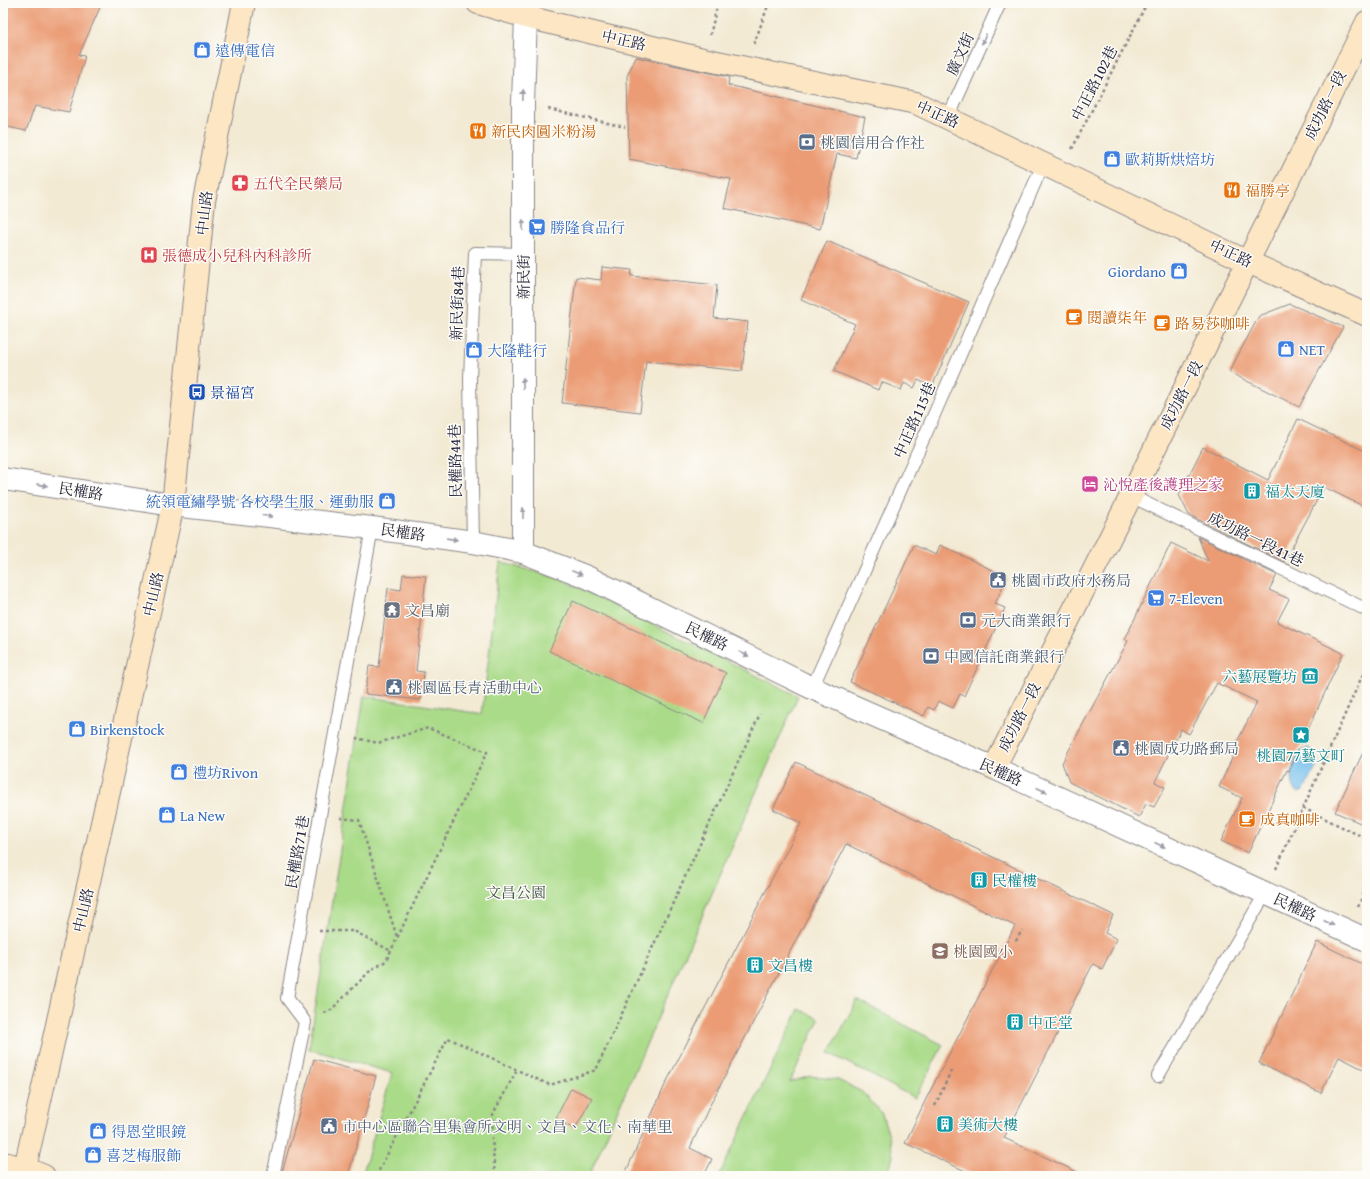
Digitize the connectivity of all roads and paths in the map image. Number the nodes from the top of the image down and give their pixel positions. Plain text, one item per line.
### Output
1 (244, 3) edge
2 (478, 3) edge
3 (718, 3) edge
4 (769, 3) edge
5 (1000, 3) edge
6 (1147, 3) edge
7 (528, 10) edge
8 (1367, 22) edge
9 (703, 59) junction
10 (746, 67) junction
11 (523, 103) junction
12 (948, 118) junction
13 (625, 127) dead end
14 (1052, 168) junction
15 (523, 254) junction
16 (1248, 262) junction
17 (1367, 315) edge
18 (470, 379) joint
19 (3, 479) edge
20 (1131, 496) junction
21 (173, 505) junction
22 (372, 528) junction
23 (473, 542) junction
24 (523, 552) junction
25 (1367, 610) edge
26 (1367, 665) edge
27 (812, 688) junction
28 (760, 714) dead end
29 (335, 733) junction
30 (994, 768) junction
31 (1303, 808) junction
32 (320, 816) junction
33 (1367, 839) edge
34 (1265, 894) junction
35 (1022, 930) dead end
36 (299, 931) junction
37 (397, 937) junction
38 (1367, 940) edge
39 (1016, 941) dead end
40 (391, 951) junction
41 (306, 1022) junction
42 (517, 1070) junction
43 (952, 1071) dead end
44 (1158, 1076) dead end
45 (935, 1106) dead end
46 (3, 1163) edge
47 (30, 1173) edge
48 (273, 1176) edge
49 (376, 1176) edge
50 (495, 1176) edge

1 - 21 street, 中山路
2 - 7 street, 中正路
3 - 9 path
4 - 10 path
5 -> 12 lane, 廣文街
6 - 14 path, 中正路102巷
7 - 9 street, 中正路
11 -> 7 street, 新民街
8 - 16 street, 成功路一段
9 - 10 street, 中正路
10 - 12 street, 中正路
11 - 13 path
15 -> 11 street, 新民街
12 - 14 street, 中正路
14 - 16 street, 中正路
14 - 27 lane, 中正路115巷
15 - 18 lane, 新民街84巷
24 -> 15 street, 新民街
16 - 17 street, 中正路
16 - 20 street, 成功路一段
18 - 23 lane, 民權路44巷
19 -> 21 street, 民權路
20 - 25 lane, 成功路一段41巷
20 - 30 street, 成功路一段
21 -> 22 street, 民權路
21 - 47 street, 中山路
22 -> 23 street, 民權路
22 - 29 lane, 民權路71巷
23 - 24 street, 民權路
24 -> 27 street, 民權路
26 - 31 path
27 - 30 street, 民權路
28 - 42 path
29 - 32 lane, 民權路71巷
29 - 37 path
30 -> 34 street, 民權路
31 - 33 path
31 - 34 path
32 - 36 lane, 民權路71巷
32 - 37 path
34 -> 38 street, 民權路
34 - 44 lane
35 - 39 path
36 - 40 path
36 - 41 lane, 民權路71巷
37 - 40 path
40 - 41 path
41 - 48 lane
42 - 49 path
42 - 50 path
43 - 45 path
46 - 47 street

